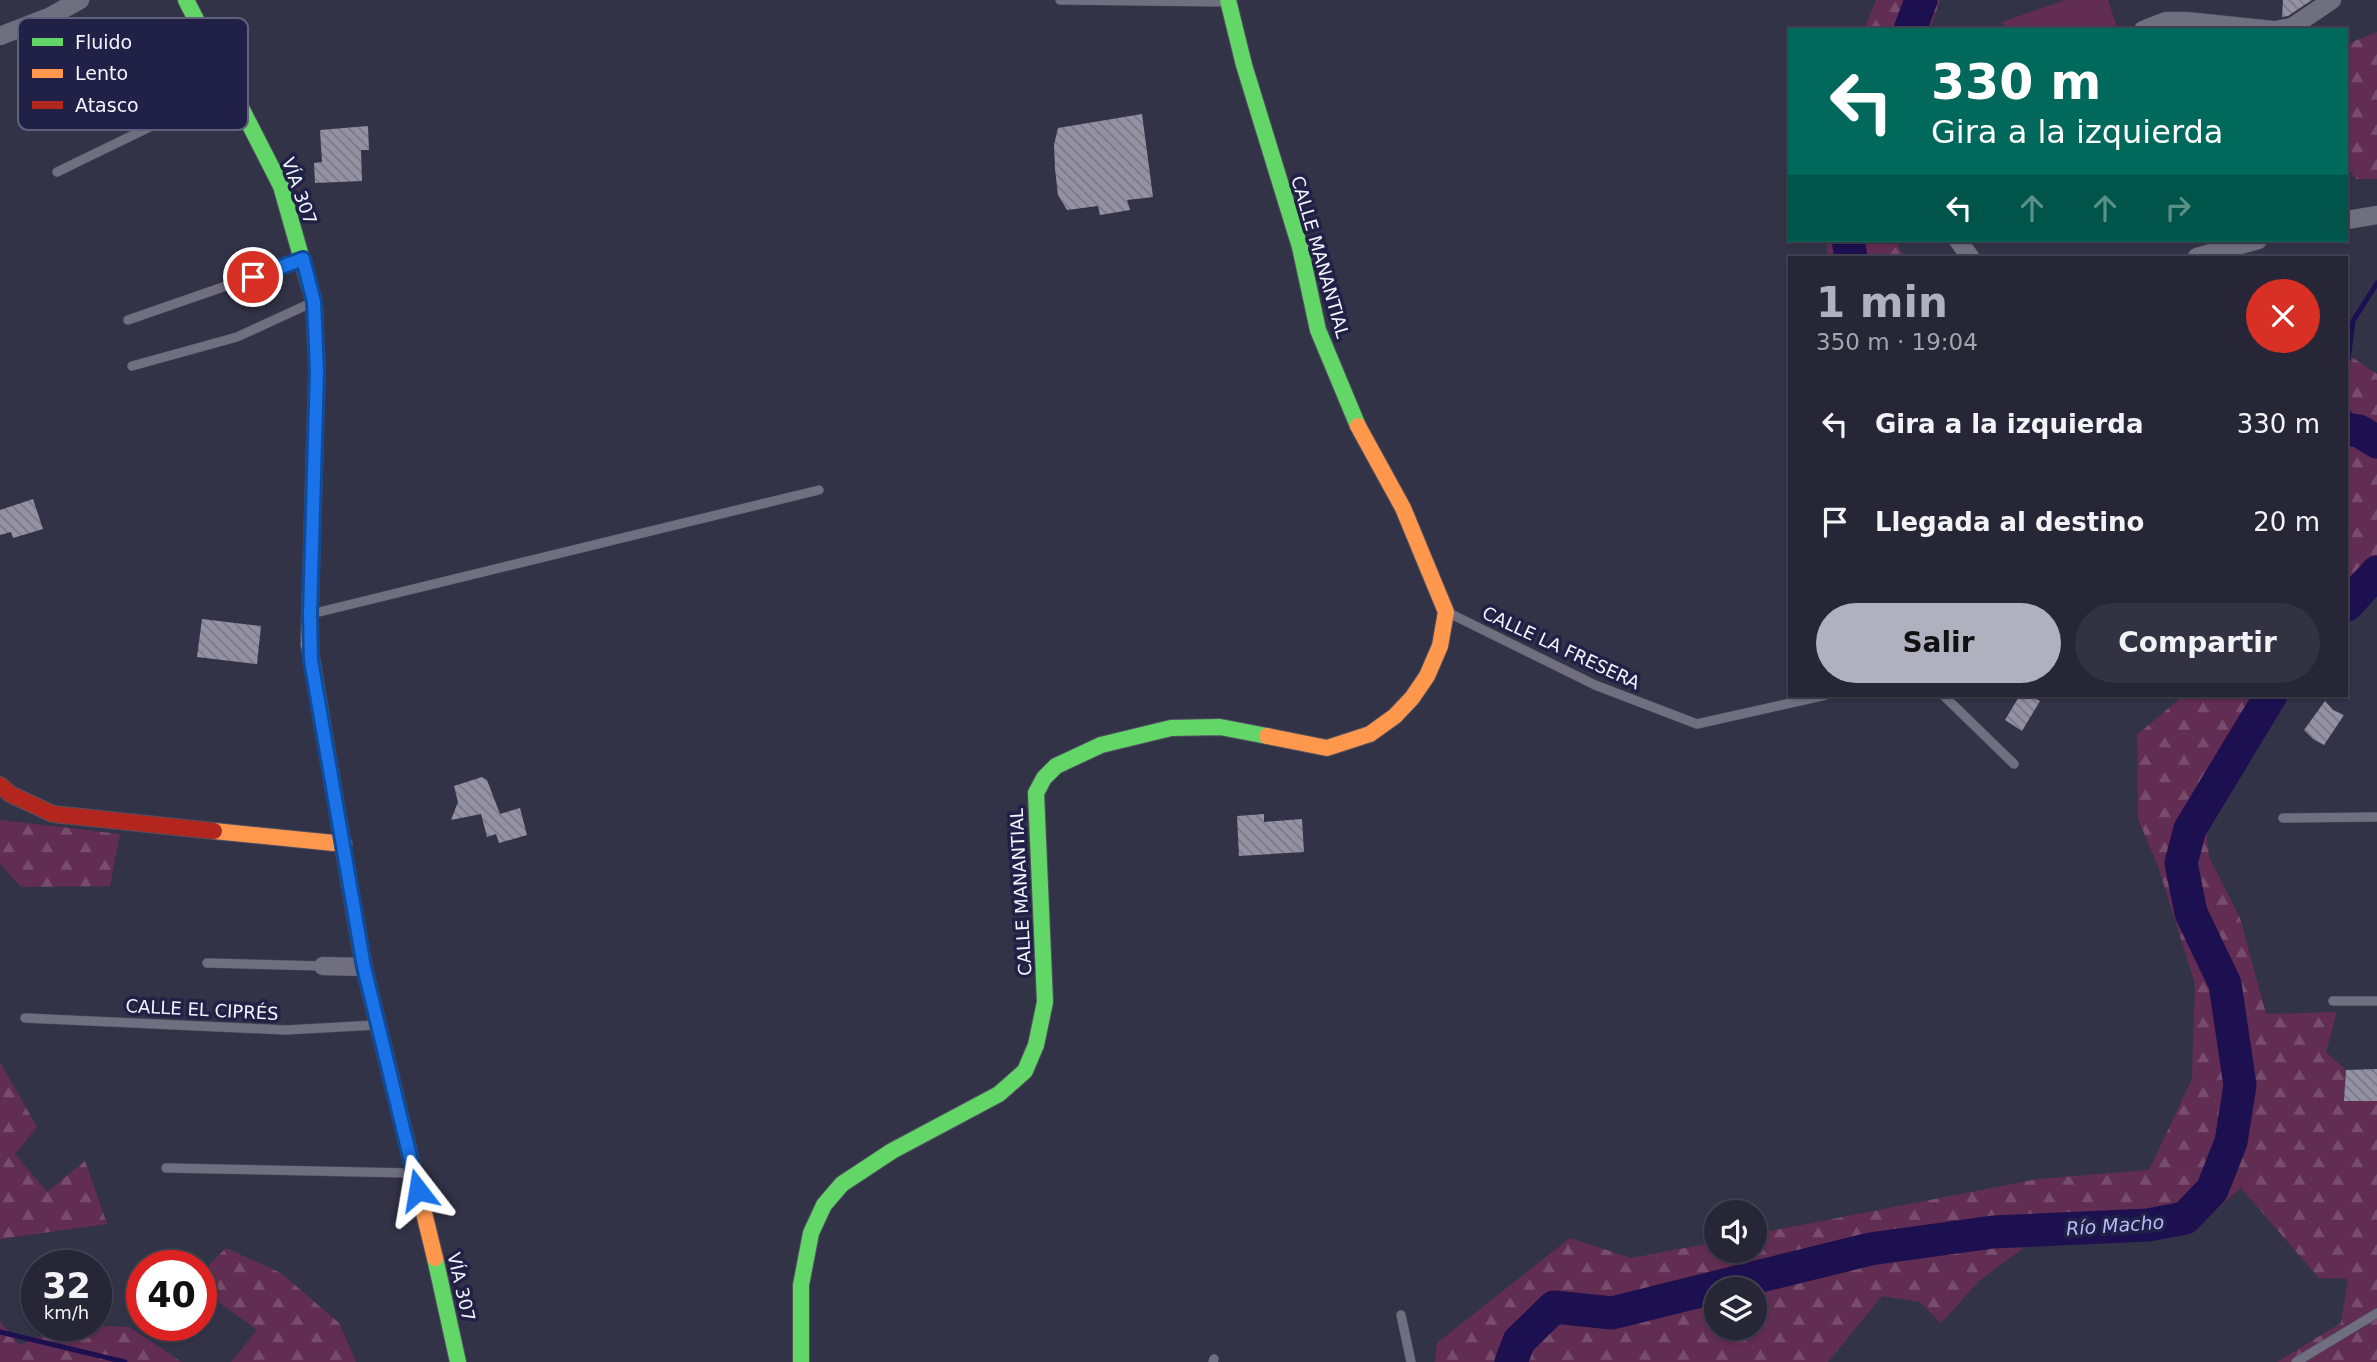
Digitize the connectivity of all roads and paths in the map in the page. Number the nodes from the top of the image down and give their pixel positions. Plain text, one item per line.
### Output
1 (80, 0) edge
2 (186, 0) edge
3 (1060, 0) edge
4 (2332, 0) edge
5 (1228, 1) edge
6 (46, 18) edge
7 (196, 18) edge
8 (2148, 28) edge
9 (2255, 28) edge
10 (2286, 28) edge
11 (18, 29) edge
12 (0, 36) edge
13 (248, 119) edge
14 (144, 130) edge
15 (57, 173) dead end
16 (2377, 215) edge
17 (2348, 220) edge
18 (2251, 242) edge
19 (2201, 256) edge
20 (303, 259) junction
21 (314, 302) junction
22 (128, 320) dead end
23 (132, 366) dead end
24 (819, 490) dead end
25 (1446, 612) junction
26 (310, 614) junction
27 (1817, 697) edge
28 (1945, 697) edge
29 (2014, 764) dead end
30 (0, 785) edge
31 (2377, 817) edge
32 (2283, 818) dead end
33 (344, 844) junction
34 (207, 963) dead end
35 (323, 966) joint
36 (364, 967) junction
37 (2377, 1001) edge
38 (2333, 1002) dead end
39 (25, 1018) dead end
40 (377, 1025) junction
41 (166, 1168) dead end
42 (413, 1173) junction
43 (2377, 1313) edge
44 (1401, 1315) dead end
45 (458, 1362) edge
46 (801, 1362) edge
47 (1411, 1362) edge
48 (2296, 1362) edge

1 - 6 street
2 - 7 street, VÍA 307
3 - 5 lane
4 - 10 street
5 - 25 street, CALLE MANANTIAL
8 - 9 street
11 - 12 street
13 - 20 street, VÍA 307
14 - 15 lane
16 - 17 street
18 - 19 street
20 - 21 street, VÍA 307
20 - 22 lane
21 - 23 lane
21 - 26 street, VÍA 307
24 - 26 lane
25 - 27 lane, CALLE LA FRESERA
25 - 46 street, CALLE MANANTIAL
26 - 33 street, VÍA 307
28 - 29 lane
30 - 33 street
31 - 32 lane
33 - 36 street, VÍA 307
34 - 35 lane
35 - 36 street
36 - 40 street, VÍA 307
37 - 38 lane
39 - 40 lane, CALLE EL CIPRÉS
40 - 42 street, VÍA 307
41 - 42 lane
42 - 45 street, VÍA 307
43 - 48 lane
44 - 47 lane

